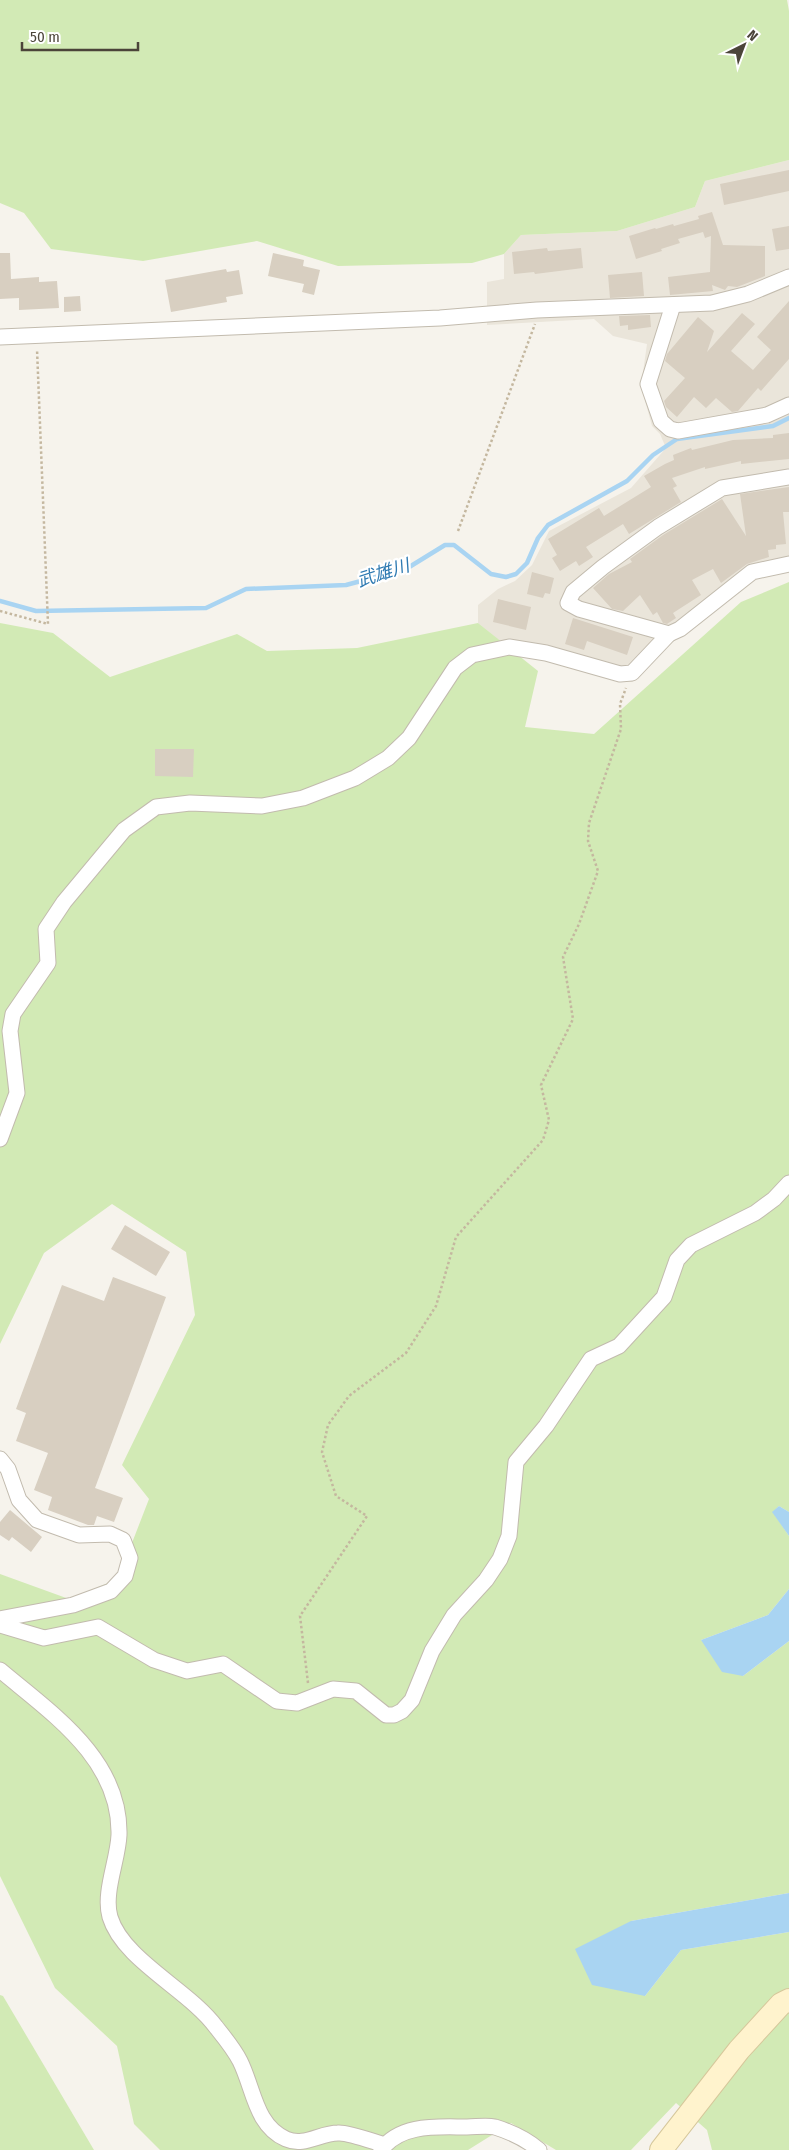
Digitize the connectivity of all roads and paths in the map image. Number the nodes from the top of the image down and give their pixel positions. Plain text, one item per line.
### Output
1 (789, 277) edge
2 (673, 305) junction
3 (537, 310) junction
4 (37, 335) junction
5 (0, 338) edge
6 (789, 405) edge
7 (789, 477) edge
8 (458, 531) dead end
9 (789, 564) edge
10 (0, 611) edge
11 (669, 634) junction
12 (632, 673) junction
13 (0, 1139) edge
14 (789, 1183) edge
15 (0, 1459) edge
16 (0, 1619) edge
17 (0, 1625) edge
18 (0, 1670) edge
19 (297, 1703) junction
20 (789, 2000) edge
21 (383, 2147) edge
22 (539, 2150) edge
23 (661, 2150) edge

1 - 2 street
2 - 3 street
2 - 6 street
3 - 4 street
3 - 8 path
4 - 5 street
4 - 10 path
7 - 11 street
9 - 11 street
11 - 12 street
12 - 13 street
12 - 19 path
14 - 19 street
15 - 16 street
17 - 19 street
18 - 21 street
20 - 23 street
21 - 22 street

